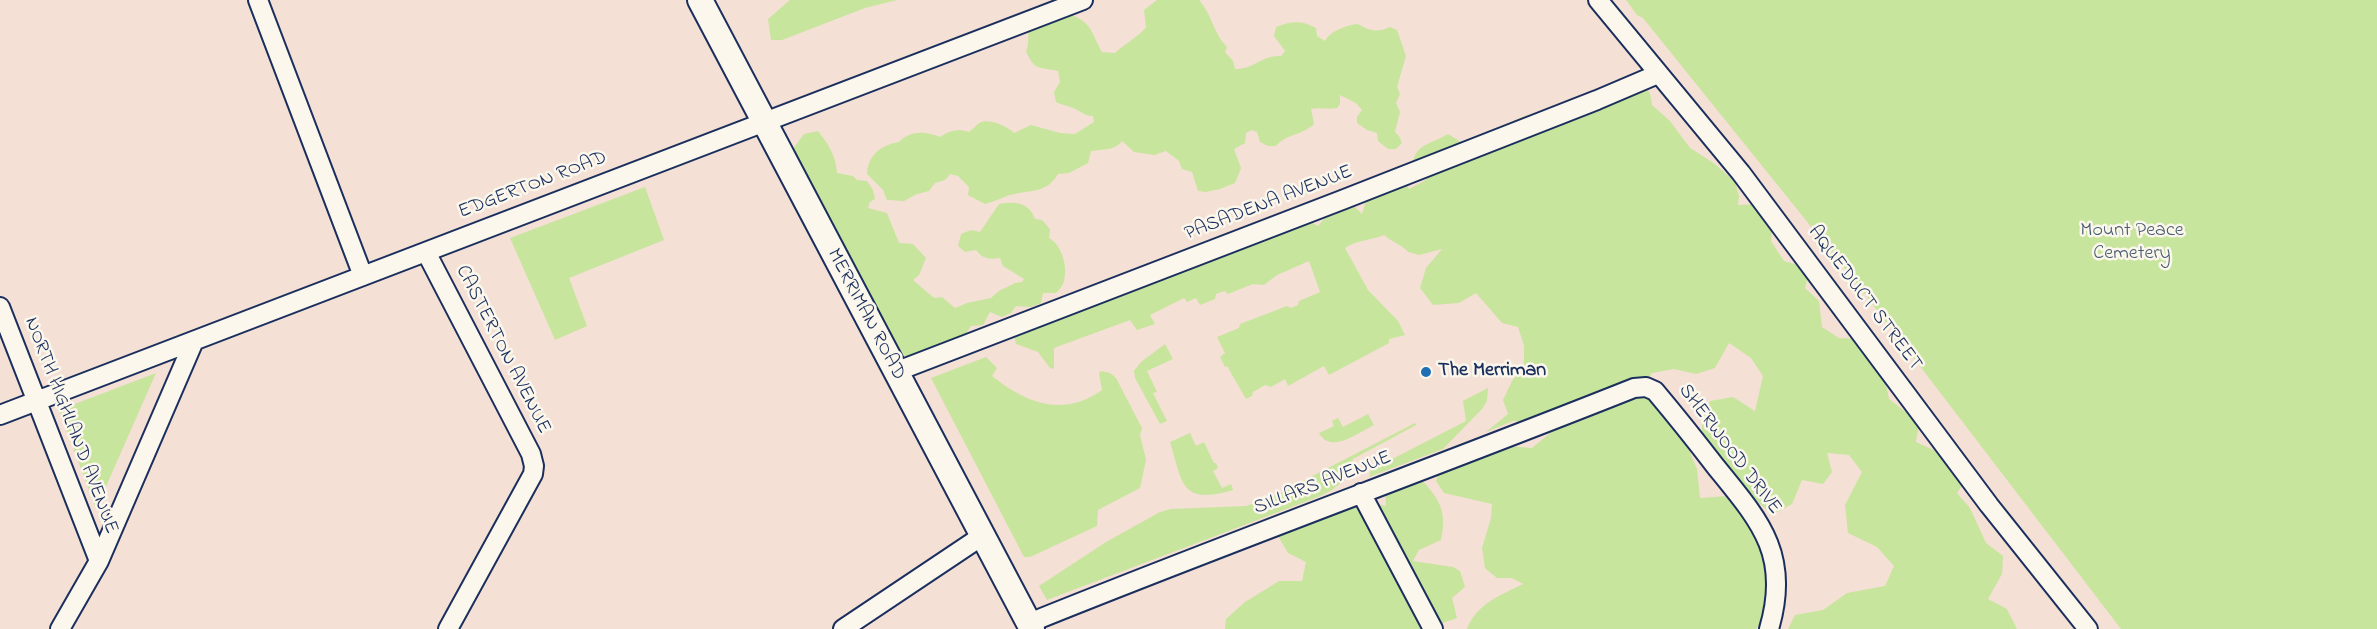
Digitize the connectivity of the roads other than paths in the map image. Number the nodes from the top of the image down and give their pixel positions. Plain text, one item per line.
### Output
1 (258, 0) edge
2 (700, 0) edge
3 (1083, 0) edge
4 (1598, 0) edge
5 (1658, 74) junction
6 (764, 122) junction
7 (426, 252) junction
8 (363, 276) junction
9 (0, 307) edge
10 (194, 341) junction
11 (895, 372) junction
12 (1634, 388) joint
13 (36, 401) junction
14 (0, 415) edge
15 (1361, 493) junction
16 (982, 536) junction
17 (99, 561) junction
18 (1030, 626) edge
19 (60, 629) edge
20 (448, 629) edge
21 (843, 629) edge
22 (1433, 629) edge
23 (1769, 629) edge
24 (2088, 629) edge

1 - 8 street
2 - 6 main road, MERRIMAN ROAD
3 - 6 street, EDGERTON ROAD
4 - 5 street, AQUEDUCT STREET
5 - 11 street, PASADENA AVENUE
5 - 24 street, AQUEDUCT STREET
6 - 7 street, EDGERTON ROAD
6 - 11 main road, MERRIMAN ROAD
7 - 8 street, EDGERTON ROAD
7 - 20 street, CASTERTON AVENUE
8 - 10 street, EDGERTON ROAD
9 - 13 street, NORTH HIGHLAND AVENUE
10 - 13 street, EDGERTON ROAD
10 - 17 street, NORTH HIGHLAND AVENUE
11 - 16 main road, MERRIMAN ROAD
12 - 15 street, SILLARS AVENUE
12 - 23 street, SHERWOOD DRIVE
13 - 14 street, EDGERTON ROAD
13 - 17 street, NORTH HIGHLAND AVENUE
15 - 18 street, SILLARS AVENUE
15 - 22 street
16 - 18 main road, MERRIMAN ROAD
16 - 21 street
17 - 19 street, NORTH HIGHLAND AVENUE

